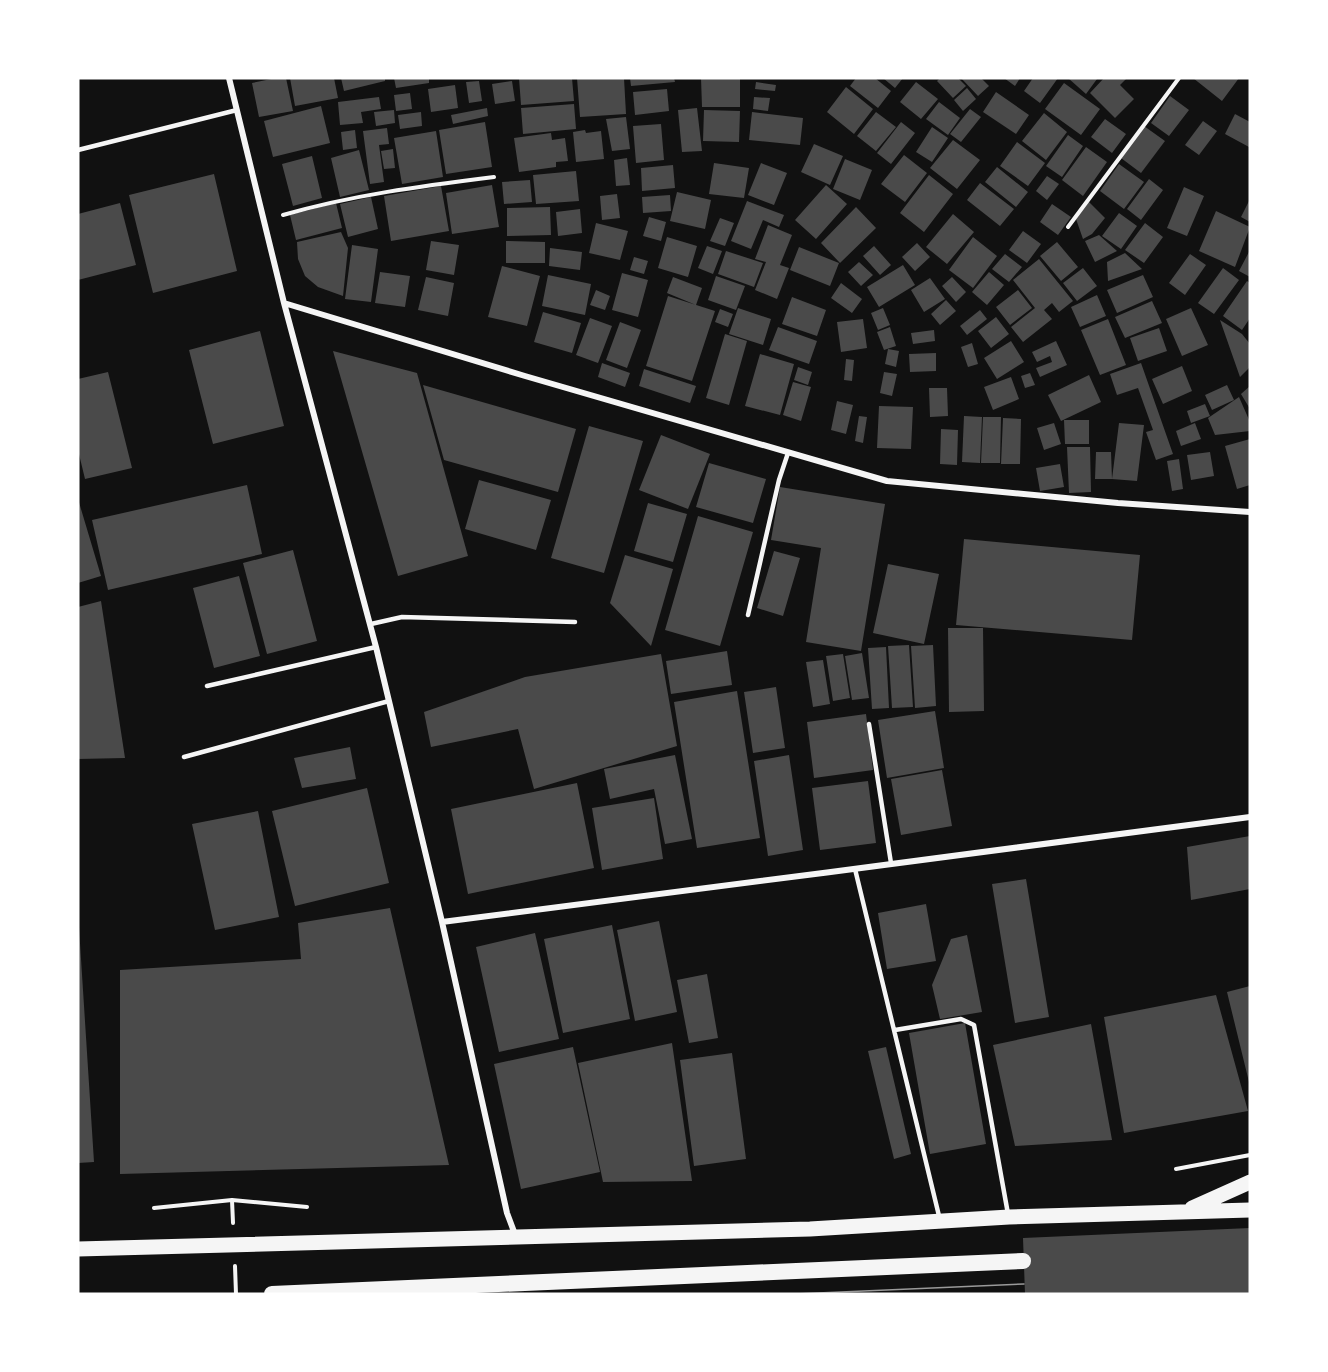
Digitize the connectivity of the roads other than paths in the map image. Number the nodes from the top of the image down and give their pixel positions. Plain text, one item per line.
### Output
1 (229, 78) edge
2 (237, 110) junction
3 (78, 150) edge
4 (284, 303) junction
5 (788, 453) junction
6 (1250, 512) edge
7 (748, 615) dead end
8 (575, 622) dead end
9 (370, 624) junction
10 (376, 647) junction
11 (207, 686) dead end
12 (389, 701) junction
13 (869, 724) dead end
14 (184, 757) dead end
15 (1250, 817) edge
16 (891, 863) junction
17 (855, 869) junction
18 (442, 922) junction
19 (895, 1030) junction
20 (1250, 1182) edge
21 (1250, 1209) edge
22 (1185, 1211) junction
23 (1009, 1216) junction
24 (940, 1221) junction
25 (517, 1237) junction
26 (78, 1249) edge
27 (1023, 1261) dead end
28 (272, 1294) edge

1 - 2 street
2 - 3 lane
2 - 4 street
4 - 5 street
4 - 9 street
5 - 6 street
5 - 7 lane
8 - 9 lane
9 - 10 street
10 - 11 lane
10 - 12 street
12 - 14 lane
12 - 18 street
13 - 16 lane
15 - 16 street
16 - 17 street
17 - 18 street
17 - 19 lane
18 - 25 street
19 - 23 lane
19 - 24 lane
20 - 22 main road
21 - 22 main road
22 - 23 main road
23 - 24 main road
24 - 25 main road
25 - 26 main road
27 - 28 highway

